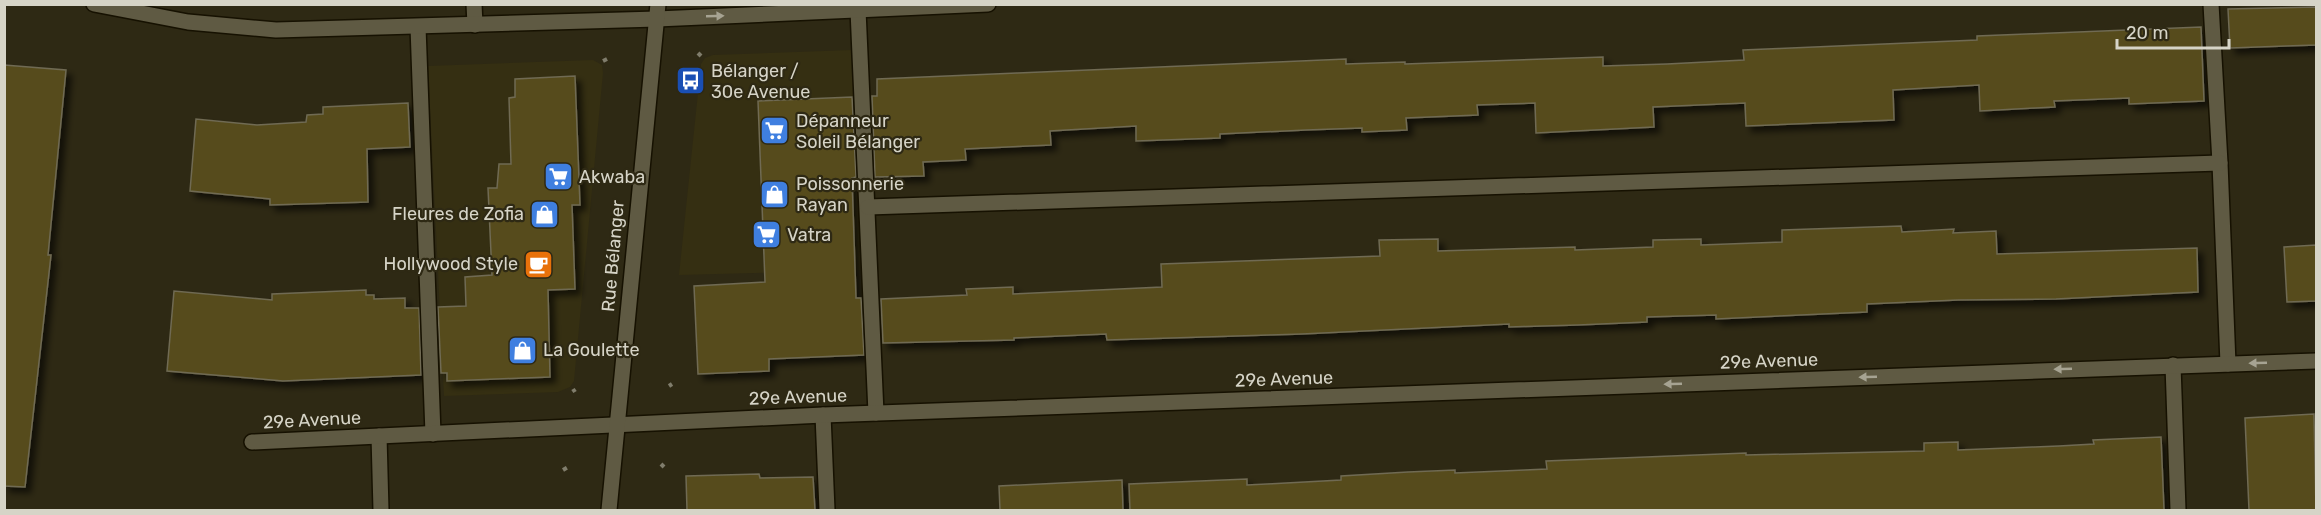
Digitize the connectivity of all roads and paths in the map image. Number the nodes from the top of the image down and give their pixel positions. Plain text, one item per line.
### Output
1 (94, 4) edge
2 (474, 4) edge
3 (988, 4) edge
4 (2211, 4) edge
5 (915, 6) edge
6 (858, 10) junction
7 (657, 12) edge
8 (475, 25) junction
9 (418, 27) junction
10 (2220, 163) junction
11 (868, 207) junction
12 (2316, 361) edge
13 (2228, 364) junction
14 (2173, 365) junction
15 (876, 413) junction
16 (823, 415) junction
17 (617, 426) junction
18 (433, 434) junction
19 (379, 436) junction
20 (252, 442) dead end
21 (568, 467) dead end
22 (563, 470) dead end
23 (381, 510) edge
24 (609, 510) edge
25 (827, 510) edge
26 (2178, 510) edge

1 - 9 street
2 - 8 street
3 - 5 street
4 - 10 street
5 - 6 street
7 -> 6 street
6 - 11 street
7 - 8 street
7 - 17 street, Rue Bélanger
8 - 9 street
9 - 18 street
10 - 11 street
10 - 13 street
11 - 15 street
12 -> 13 street, 29e Avenue
13 - 14 street, 29e Avenue
14 -> 15 street, 29e Avenue
14 - 26 street
15 - 16 street, 29e Avenue
16 - 17 street, 29e Avenue
16 - 25 street
17 - 18 street, 29e Avenue
17 - 24 street, Rue Bélanger
18 - 19 street, 29e Avenue
19 - 20 street, 29e Avenue
19 - 23 street
21 - 22 path

